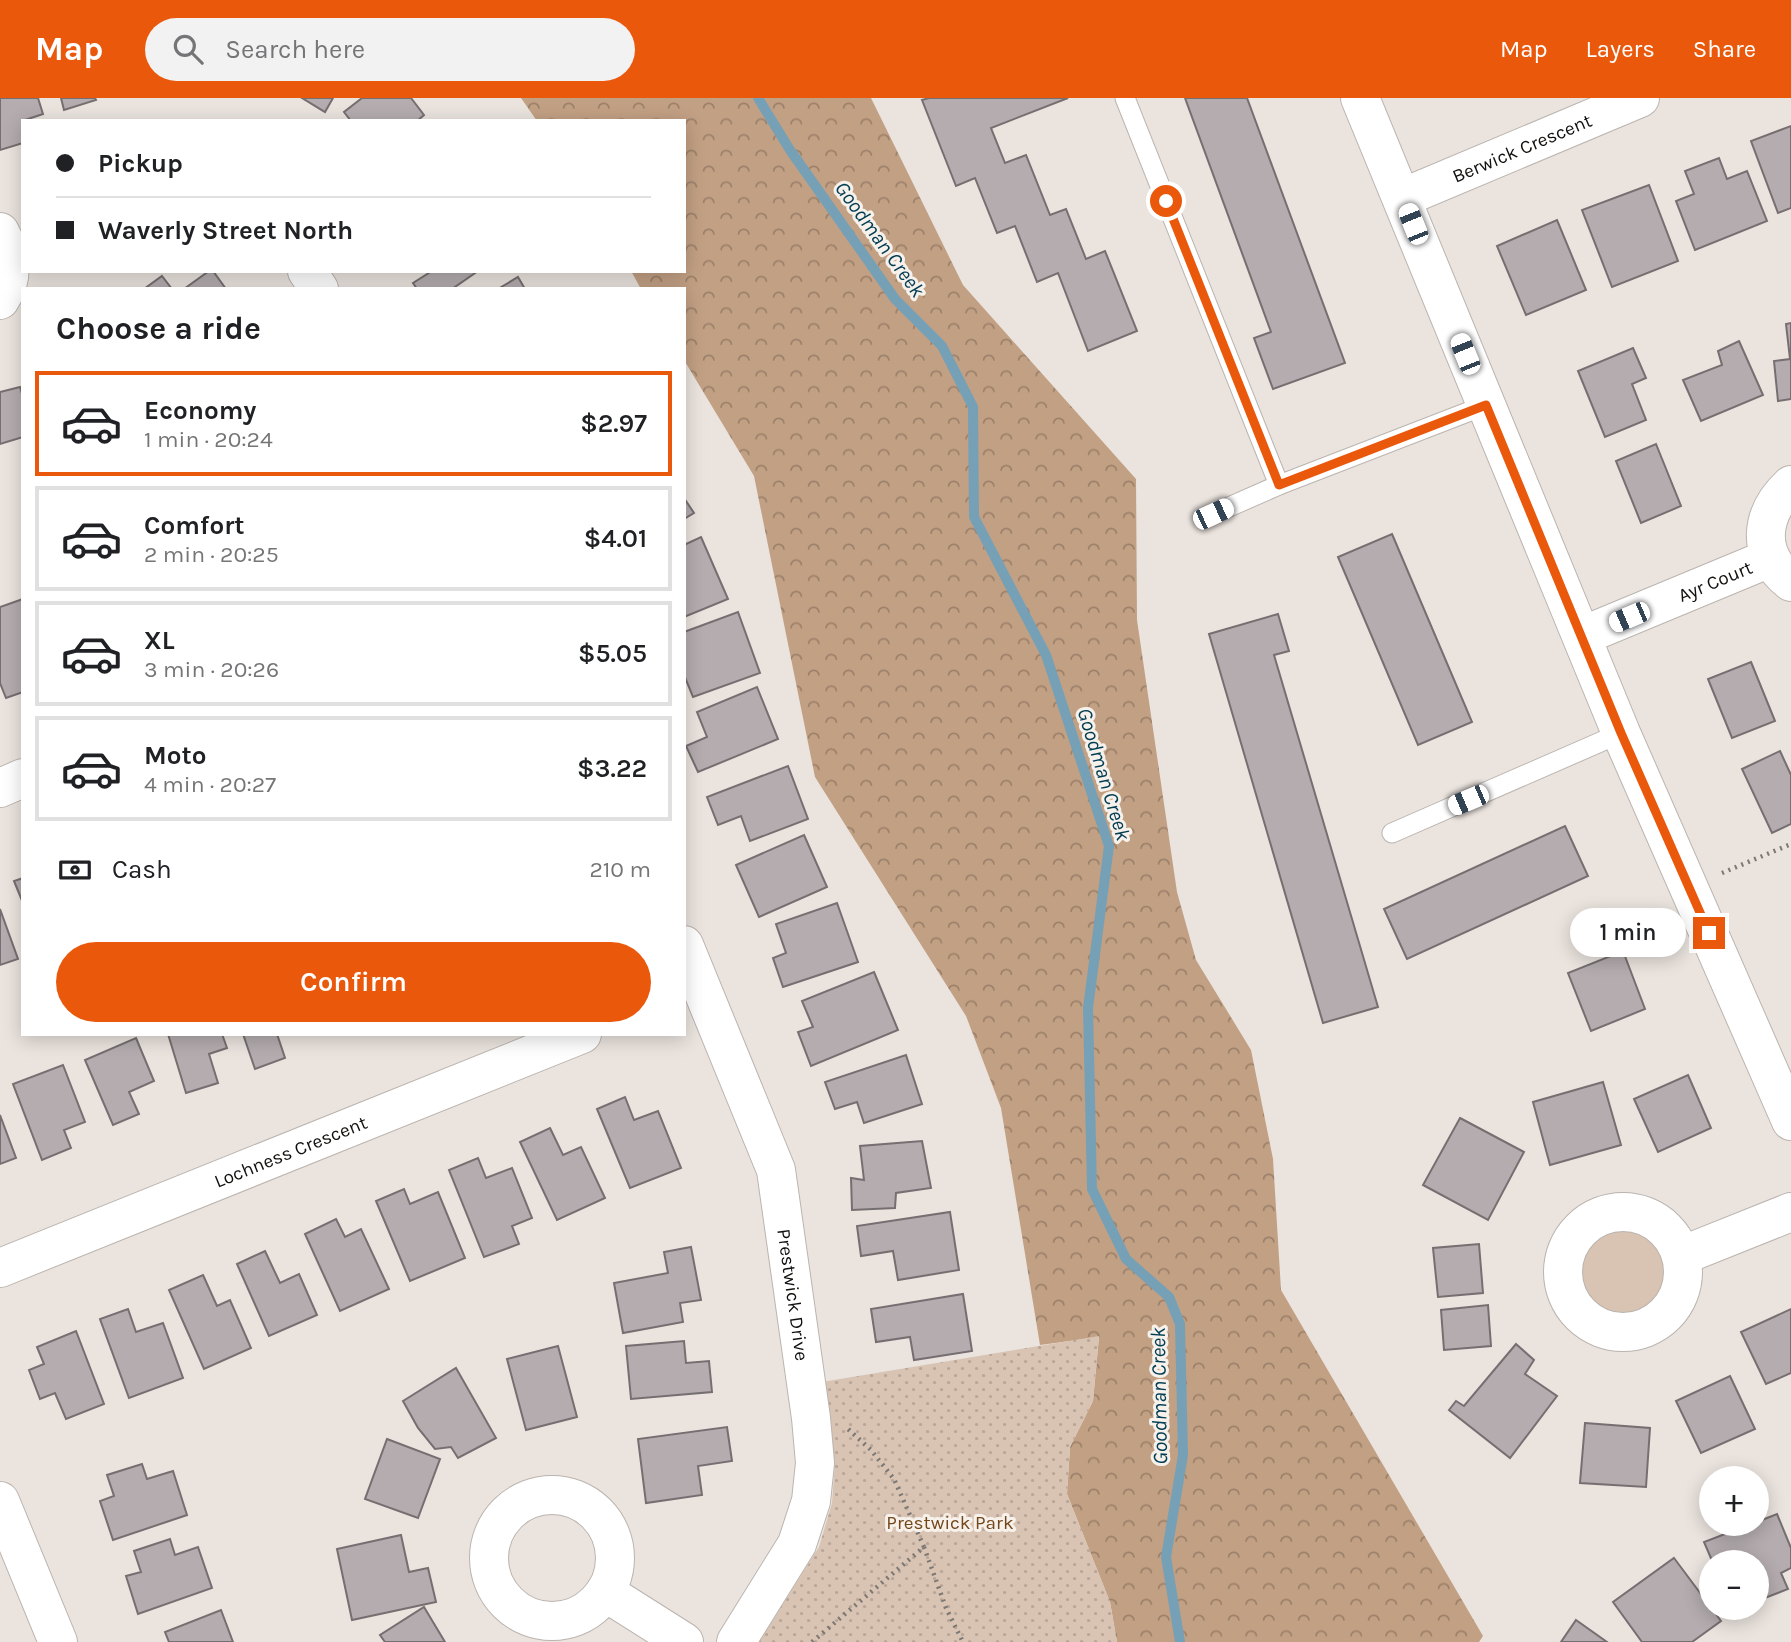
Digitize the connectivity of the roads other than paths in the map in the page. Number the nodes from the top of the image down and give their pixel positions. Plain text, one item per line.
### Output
1 (1125, 98) edge
2 (1360, 98) edge
3 (1640, 98) edge
4 (1402, 198) junction
5 (8, 231) edge
6 (0, 300) edge
7 (1486, 405) junction
8 (1279, 485) junction
9 (1791, 485) edge
10 (1213, 514) dead end
11 (1781, 570) edge
12 (1582, 636) junction
13 (1621, 733) junction
14 (21, 779) edge
15 (0, 788) edge
16 (1392, 833) dead end
17 (686, 955) edge
18 (693, 990) edge
19 (577, 1036) edge
20 (1791, 1121) edge
21 (1791, 1212) edge
22 (1681, 1256) dead end
23 (0, 1268) edge
24 (0, 1502) edge
25 (605, 1592) dead end
26 (58, 1642) edge
27 (684, 1642) edge
28 (736, 1642) edge

1 - 8 lane
2 - 4 street
3 - 4 street, Berwick Crescent
4 - 7 street
5 - 6 street
7 - 8 lane
7 - 12 street
8 - 10 lane
9 - 11 street, Ayr Court
11 - 12 street, Ayr Court
12 - 13 street
13 - 16 lane
13 - 20 street
14 - 15 street
17 - 18 street, Prestwick Drive
18 - 28 street, Prestwick Drive
19 - 23 street, Lochness Crescent
21 - 22 street
24 - 26 street
25 - 27 street

